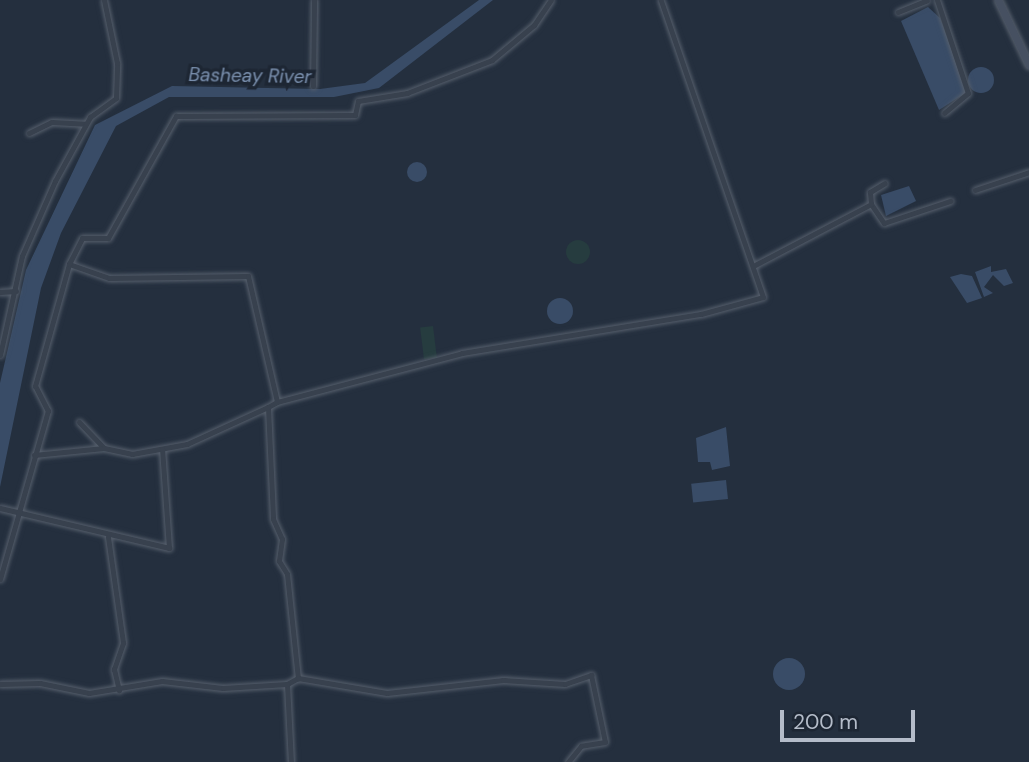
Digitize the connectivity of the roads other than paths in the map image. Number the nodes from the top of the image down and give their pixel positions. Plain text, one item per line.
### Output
1 (104, 0) edge
2 (314, 0) edge
3 (551, 0) edge
4 (661, 0) edge
5 (927, 0) edge
6 (937, 0) edge
7 (998, 0) edge
8 (898, 12) dead end
9 (1029, 65) edge
10 (313, 86) dead end
11 (944, 113) dead end
12 (85, 124) junction
13 (29, 133) dead end
14 (1029, 172) edge
15 (885, 183) dead end
16 (975, 190) dead end
17 (950, 201) dead end
18 (871, 204) junction
19 (69, 264) junction
20 (755, 265) junction
21 (16, 291) junction
22 (0, 292) edge
23 (0, 355) edge
24 (278, 402) junction
25 (268, 407) junction
26 (79, 422) dead end
27 (104, 448) junction
28 (162, 449) junction
29 (34, 455) junction
30 (0, 508) edge
31 (16, 511) junction
32 (108, 537) junction
33 (0, 579) edge
34 (298, 678) junction
35 (0, 684) edge
36 (287, 684) junction
37 (120, 690) junction
38 (291, 762) edge
39 (568, 762) edge

1 - 12 street
2 - 10 street
3 - 19 street
4 - 20 street
5 - 8 street
6 - 11 street
7 - 9 street
12 - 13 street
12 - 21 street
14 - 16 street
15 - 18 street
17 - 18 street
18 - 20 street
19 - 24 street
19 - 29 street
20 - 24 street
21 - 22 street
21 - 23 street
24 - 25 street
25 - 28 street
25 - 34 street
26 - 27 street
27 - 28 street
27 - 29 street
28 - 32 street
29 - 31 street
30 - 31 street
31 - 32 street
31 - 33 street
32 - 37 street
34 - 36 street
34 - 39 street
35 - 37 street
36 - 37 street
36 - 38 street

